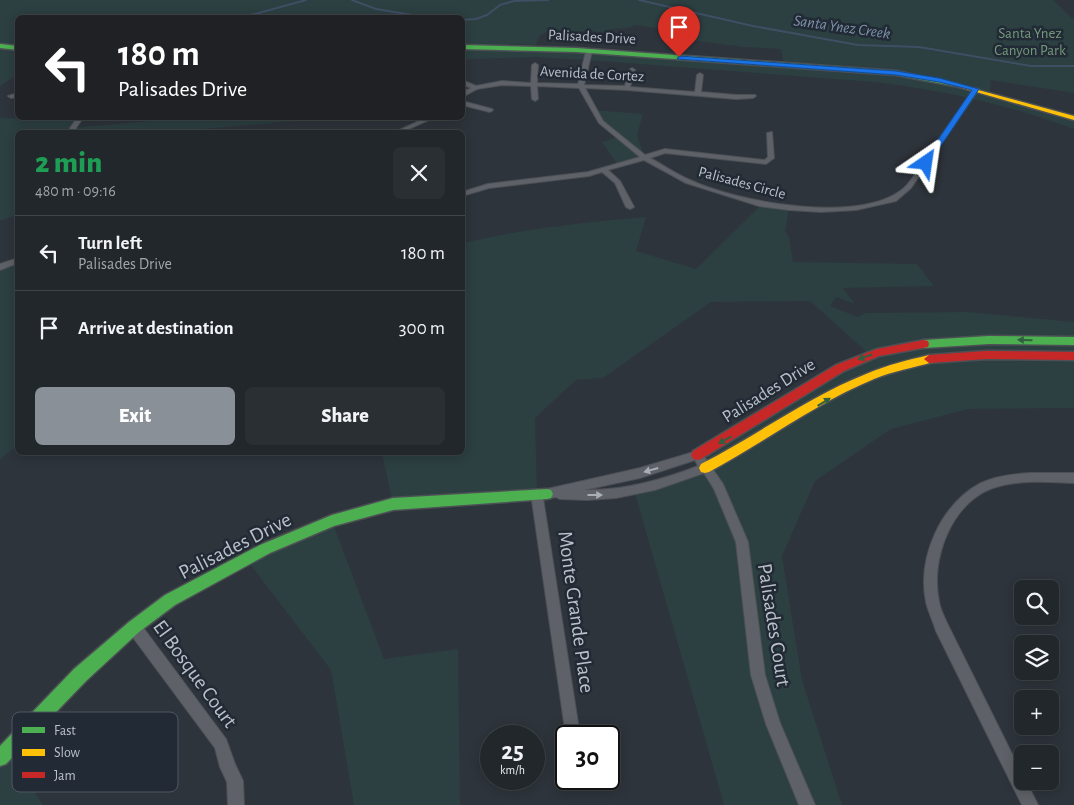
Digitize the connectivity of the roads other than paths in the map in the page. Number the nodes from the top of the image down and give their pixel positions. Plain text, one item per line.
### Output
1 (465, 47) edge
2 (504, 49) junction
3 (465, 52) edge
4 (588, 54) junction
5 (535, 65) dead end
6 (632, 70) dead end
7 (700, 75) dead end
8 (465, 83) edge
9 (534, 83) junction
10 (581, 85) junction
11 (475, 88) junction
12 (627, 88) junction
13 (974, 92) junction
14 (465, 93) edge
15 (698, 94) junction
16 (753, 96) dead end
17 (535, 99) dead end
18 (465, 104) edge
19 (490, 110) dead end
20 (1074, 118) edge
21 (426, 120) edge
22 (1074, 123) edge
23 (410, 128) junction
24 (404, 130) edge
25 (414, 130) edge
26 (770, 133) dead end
27 (644, 157) junction
28 (603, 170) junction
29 (465, 193) edge
30 (630, 206) dead end
31 (15, 261) edge
32 (0, 267) edge
33 (1074, 341) edge
34 (1074, 356) edge
35 (697, 455) junction
36 (705, 468) junction
37 (1074, 478) edge
38 (542, 494) junction
39 (134, 627) junction
40 (44, 712) edge
41 (572, 725) edge
42 (12, 746) edge
43 (0, 758) edge
44 (236, 805) edge
45 (807, 805) edge
46 (1030, 805) edge

1 - 2 street, Palisades Drive
2 - 3 street, Palisades Drive
2 - 4 street, Palisades Drive
4 - 10 street
4 - 13 street, Palisades Drive
5 - 9 street
6 - 12 street
7 - 15 street
8 - 11 street
9 - 10 street, Avenida de Cortez
9 - 11 street, Avenida de Cortez
9 - 17 street
10 - 12 street, Avenida de Cortez
10 - 27 street, Palisades Circle
11 - 14 street, Avenida de Cortez
12 - 15 street, Avenida de Cortez
13 - 20 street, Palisades Drive
13 - 22 street, Palisades Drive
13 - 27 street, Palisades Circle
15 - 16 street, Avenida de Cortez
18 - 19 street
21 - 23 street
23 - 24 street
23 - 25 street
26 - 27 street
27 - 28 street
28 - 29 street
28 - 30 street
31 - 32 street
33 -> 35 street, Palisades Drive
36 -> 34 street, Palisades Drive
35 - 36 street, Palisades Court
35 -> 38 street, Palisades Drive
38 -> 36 street, Palisades Drive
36 - 45 street, Palisades Court
37 - 46 street
38 - 39 street, Palisades Drive
38 - 41 street, Monte Grande Place
39 - 40 street, Palisades Drive
39 - 44 street, El Bosque Court
42 - 43 street, Palisades Drive

